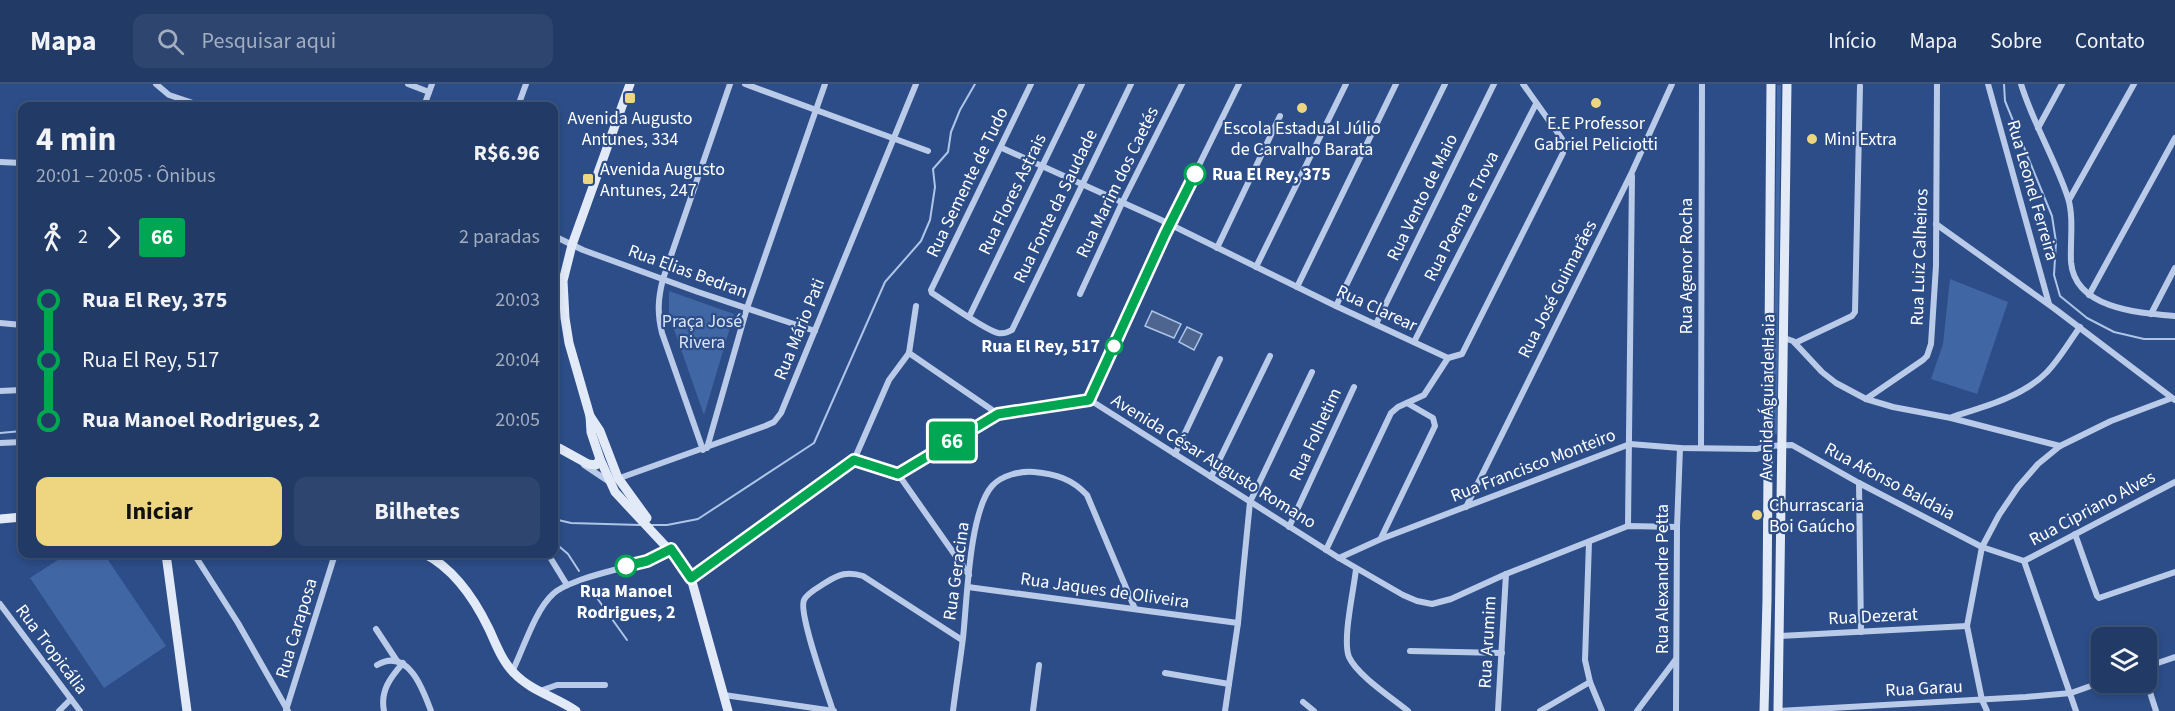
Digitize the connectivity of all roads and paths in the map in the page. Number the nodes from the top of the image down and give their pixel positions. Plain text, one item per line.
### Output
1 (156, 84) edge
2 (408, 84) edge
3 (432, 84) edge
4 (526, 84) edge
5 (630, 84) edge
6 (730, 84) edge
7 (745, 84) edge
8 (825, 84) edge
9 (916, 84) edge
10 (1031, 84) edge
11 (1082, 84) edge
12 (1131, 84) edge
13 (1182, 84) edge
14 (1239, 84) edge
15 (1346, 84) edge
16 (1396, 84) edge
17 (1445, 84) edge
18 (1494, 84) edge
19 (1523, 84) edge
20 (1672, 84) edge
21 (1702, 84) edge
22 (1771, 84) edge
23 (1786, 84) edge
24 (1937, 84) edge
25 (1988, 84) edge
26 (2020, 84) edge
27 (2062, 84) edge
28 (2134, 84) edge
29 (1860, 86) dead end
30 (429, 92) junction
31 (191, 102) edge
32 (425, 102) edge
33 (519, 102) edge
34 (1536, 104) junction
35 (816, 110) junction
36 (1280, 116) dead end
37 (2038, 128) junction
38 (894, 137) junction
39 (2175, 138) edge
40 (1002, 148) junction
41 (928, 151) dead end
42 (0, 162) edge
43 (18, 163) edge
44 (1042, 166) junction
45 (1632, 172) junction
46 (1082, 185) junction
47 (2069, 200) junction
48 (1122, 203) junction
49 (1936, 224) junction
50 (1170, 225) junction
51 (558, 238) edge
52 (572, 244) junction
53 (1217, 248) junction
54 (1256, 267) junction
55 (2175, 268) edge
56 (663, 279) junction
57 (1296, 287) junction
58 (1080, 294) dead end
59 (2089, 295) junction
60 (2049, 305) junction
61 (916, 306) dead end
62 (1336, 306) junction
63 (747, 308) junction
64 (2151, 314) junction
65 (969, 316) junction
66 (2175, 316) edge
67 (0, 323) edge
68 (1376, 324) junction
69 (18, 325) edge
70 (2080, 327) junction
71 (815, 331) junction
72 (1784, 338) junction
73 (1414, 342) junction
74 (1795, 343) junction
75 (909, 353) junction
76 (1270, 356) dead end
77 (1448, 358) junction
78 (1220, 359) dead end
79 (1311, 372) dead end
80 (1354, 387) dead end
81 (18, 390) edge
82 (0, 391) edge
83 (1866, 399) junction
84 (2174, 399) edge
85 (1089, 400) junction
86 (1407, 403) junction
87 (998, 414) junction
88 (590, 416) junction
89 (1951, 418) junction
90 (18, 442) edge
91 (0, 443) edge
92 (1630, 444) junction
93 (1782, 444) junction
94 (1767, 446) junction
95 (2060, 446) junction
96 (558, 447) edge
97 (558, 447) edge
98 (1680, 448) junction
99 (1701, 448) junction
100 (705, 449) junction
101 (1175, 454) junction
102 (600, 459) junction
103 (854, 460) junction
104 (898, 474) junction
105 (1211, 477) junction
106 (614, 480) junction
107 (2175, 482) edge
108 (1859, 483) junction
109 (1250, 502) junction
110 (1466, 507) junction
111 (18, 517) edge
112 (0, 519) edge
113 (1628, 526) junction
114 (1289, 527) junction
115 (1677, 527) junction
116 (2075, 534) junction
117 (1381, 539) junction
118 (1589, 542) junction
119 (1982, 547) junction
120 (1326, 550) junction
121 (671, 551) junction
122 (167, 558) edge
123 (196, 558) edge
124 (334, 558) edge
125 (431, 558) edge
126 (550, 558) edge
127 (1339, 558) junction
128 (2024, 561) junction
129 (1356, 568) junction
130 (2175, 572) edge
131 (1506, 574) junction
132 (970, 576) junction
133 (691, 578) junction
134 (567, 585) junction
135 (968, 587) junction
136 (0, 604) edge
137 (1134, 609) junction
138 (1238, 623) junction
139 (1967, 626) junction
140 (376, 629) dead end
141 (1861, 632) junction
142 (1780, 636) junction
143 (962, 640) junction
144 (1410, 651) dead end
145 (1502, 653) junction
146 (2175, 657) edge
147 (1677, 658) junction
148 (400, 662) junction
149 (2157, 663) edge
150 (377, 665) dead end
151 (1040, 665) dead end
152 (512, 672) junction
153 (1165, 673) dead end
154 (1590, 682) junction
155 (1229, 684) junction
156 (605, 685) dead end
157 (2091, 686) edge
158 (539, 692) junction
159 (2071, 693) junction
160 (2150, 693) edge
161 (724, 695) junction
162 (71, 699) junction
163 (1982, 700) junction
164 (1303, 702) dead end
165 (287, 710) edge
166 (59, 711) edge
167 (80, 711) edge
168 (187, 711) edge
169 (384, 711) edge
170 (431, 711) edge
171 (576, 711) edge
172 (728, 711) edge
173 (833, 711) edge
174 (953, 711) edge
175 (1033, 711) edge
176 (1226, 711) edge
177 (1314, 711) edge
178 (1408, 711) edge
179 (1498, 711) edge
180 (1540, 711) edge
181 (1602, 711) edge
182 (1637, 711) edge
183 (1676, 711) edge
184 (1764, 711) edge
185 (1778, 711) edge
186 (1987, 711) edge
187 (2076, 711) edge
188 (2156, 711) edge

1 - 31 street
2 - 30 street
3 - 30 street
4 - 33 street
5 - 52 main road
6 - 56 street
7 - 35 street
8 - 35 street
9 - 38 street, Rua Mário Pati
10 - 40 street, Rua Semente de Tudo
11 - 44 street, Rua Flores Astrais
12 - 46 street, Rua Fonte da Saudade
13 - 48 street, Rua Marim dos Caetés
14 - 50 street
15 - 54 street
16 - 57 street
17 - 62 street
18 - 68 street, Rua Vento de Maio
19 - 34 street
20 - 45 street, Rua José Guimarães
21 - 99 street, Rua Agenor Rocha
22 - 94 main road, Avenida Águia de Haia
23 - 72 main road, Avenida Águia de Haia
24 - 49 street, Rua Luiz Calheiros
25 - 60 street, Rua Leonel Ferreira
26 - 37 street
27 - 37 street
28 - 47 street
29 - 74 street
30 - 32 street
34 - 73 street, Rua Poema e Trova
34 - 77 street
35 - 38 street
35 - 63 street
36 - 53 street
37 - 47 street
38 - 41 street
38 - 71 street, Rua Mário Pati
39 - 59 street
40 - 44 street, Rua Clarear
40 - 65 street, Rua Semente de Tudo
42 - 43 street
44 - 46 street, Rua Clarear
44 - 65 street, Rua Flores Astrais
45 - 92 street
45 - 110 street, Rua José Guimarães
46 - 48 street, Rua Clarear
46 - 65 street, Rua Fonte da Saudade
47 - 59 street
48 - 50 street, Rua Clarear
48 - 58 street, Rua Marim dos Caetés
49 - 60 street
49 - 83 street, Rua Luiz Calheiros
50 - 53 street, Rua Clarear
50 - 85 street
51 - 52 street, Rua Elias Bedran
52 - 56 street, Rua Elias Bedran
52 - 88 main road
53 - 54 street, Rua Clarear
54 - 57 street, Rua Clarear
55 - 64 street
56 - 63 street, Rua Elias Bedran
56 - 100 street
57 - 62 street, Rua Clarear
59 - 64 street
60 - 70 street
61 - 75 street
62 - 68 street, Rua Clarear
63 - 71 street, Rua Elias Bedran
63 - 100 street
64 - 66 street
67 - 69 street
68 - 73 street, Rua Clarear
70 - 84 street
70 - 89 street
71 - 100 street, Rua Mário Pati
72 - 74 street
72 - 93 main road, Avenida Águia de Haia
73 - 77 street, Rua Clarear
74 - 83 street
75 - 87 street
75 - 103 street
76 - 105 street
77 - 86 street
78 - 101 street
79 - 109 street
80 - 114 street, Rua Folhetim
81 - 82 street
83 - 89 street
84 - 95 street
85 - 87 street, Avenida César Augusto Romano
85 - 101 street, Avenida César Augusto Romano
86 - 117 street
86 - 120 street
87 - 104 street, Avenida César Augusto Romano
88 - 102 main road
88 - 106 main road
89 - 95 street
90 - 91 street
92 - 98 street, Rua Francisco Monteiro
92 - 110 street, Rua Francisco Monteiro
92 - 113 street
93 - 94 street, Rua Francisco Monteiro
93 - 108 street, Rua Afonso Baldaia
93 - 142 main road, Avenida Águia de Haia
94 - 99 street, Rua Francisco Monteiro
94 - 184 main road, Avenida Águia de Haia
95 - 119 street
96 - 102 main road
97 - 106 street
98 - 99 street, Rua Francisco Monteiro
98 - 115 street, Rua Alexandre Petta
100 - 106 street, Rua Mário Pati
101 - 105 street, Avenida César Augusto Romano
102 - 106 main road
103 - 104 street
103 - 133 street
104 - 132 street
105 - 109 street, Avenida César Augusto Romano
106 - 121 main road
107 - 116 street, Rua Cipriano Alves
108 - 119 street, Rua Afonso Baldaia
108 - 141 street
109 - 114 street, Avenida César Augusto Romano
109 - 138 street
110 - 117 street, Rua Francisco Monteiro
111 - 112 main road
113 - 115 street, Avenida César Augusto Romano
113 - 118 street, Avenida César Augusto Romano
114 - 120 street, Avenida César Augusto Romano
115 - 147 street, Rua Alexandre Petta
116 - 128 street, Rua Cipriano Alves
116 - 130 street
117 - 127 street, Rua Francisco Monteiro
118 - 131 street, Avenida César Augusto Romano
118 - 154 street
119 - 128 street, Rua Afonso Baldaia
119 - 139 street
120 - 127 street, Avenida César Augusto Romano
121 - 133 main road
121 - 134 street
122 - 168 main road
123 - 165 street
124 - 165 street, Rua Caraposa
125 - 152 main road
126 - 134 street
127 - 129 street, Avenida César Augusto Romano
128 - 159 street
129 - 131 street, Avenida César Augusto Romano
129 - 178 street
131 - 145 street, Rua Arumim
132 - 135 street, Rua Geracina
132 - 137 street, Rua Geracina
133 - 161 main road
134 - 152 street
135 - 137 street, Rua Jaques de Oliveira
135 - 143 street, Rua Geracina
136 - 162 street, Rua Tropicália
137 - 138 street, Rua Jaques de Oliveira
138 - 155 street
139 - 141 street, Rua Dezerat
139 - 163 street
140 - 148 street
141 - 142 street, Rua Dezerat
142 - 185 main road, Avenida Águia de Haia
143 - 173 street
143 - 174 street, Rua Geracina
144 - 145 street
145 - 179 street, Rua Arumim
146 - 149 street
147 - 182 street
147 - 183 street, Rua Alexandre Petta
148 - 150 street
148 - 169 street
148 - 170 street
151 - 175 street
152 - 158 main road
153 - 155 street
154 - 180 street
154 - 181 street
155 - 176 street
156 - 158 street
157 - 159 street, Rua Garau
158 - 171 main road
159 - 163 street, Rua Garau
159 - 187 street
160 - 188 street
161 - 172 main road
161 - 173 street
162 - 166 street
162 - 167 street, Rua Tropicália
163 - 185 street, Rua Garau
163 - 186 street
164 - 177 street

